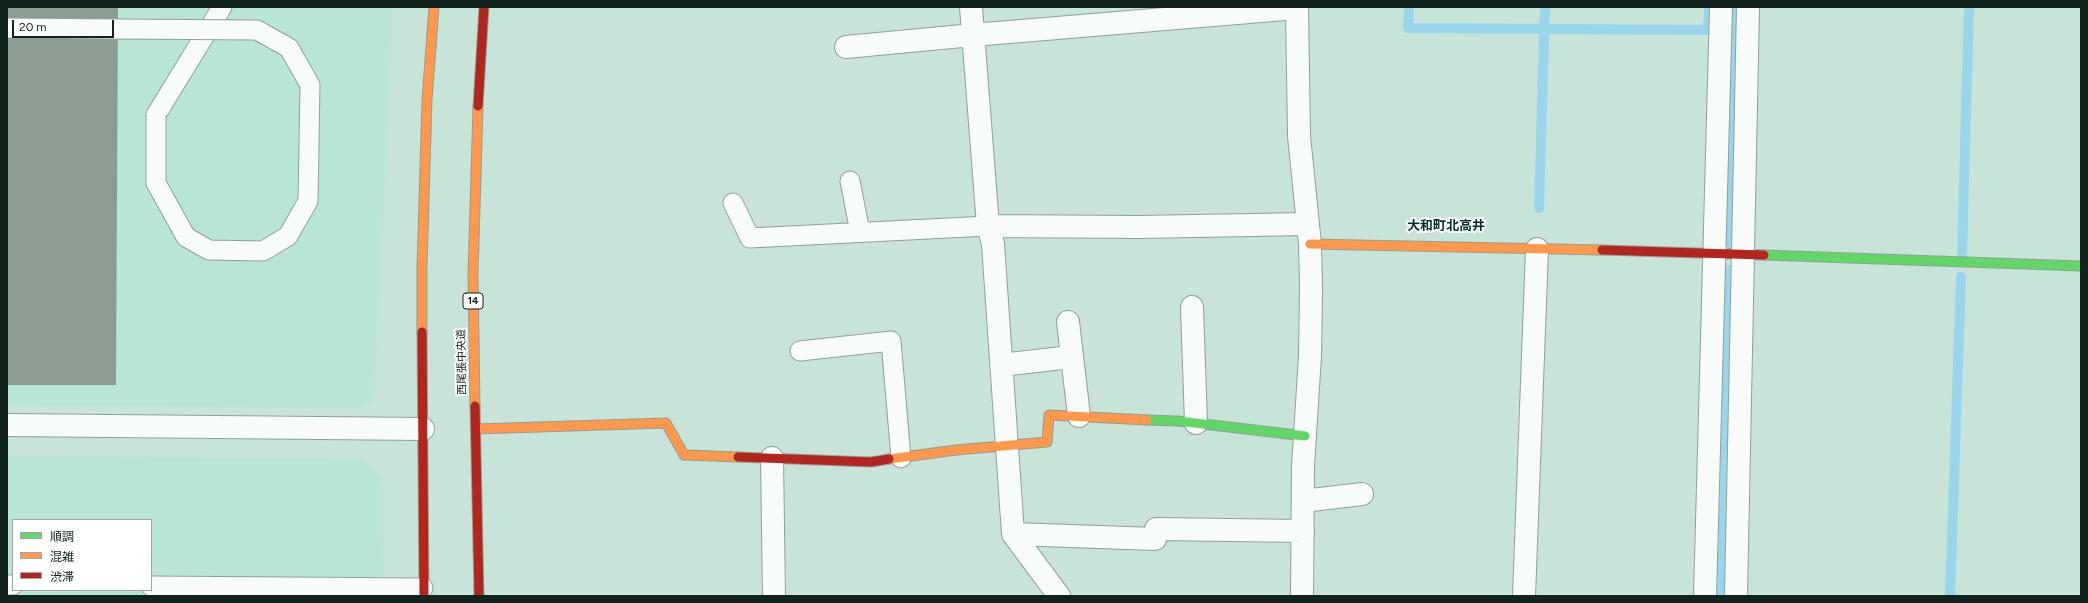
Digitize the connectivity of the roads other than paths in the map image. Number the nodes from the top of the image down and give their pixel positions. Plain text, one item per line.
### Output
1 (222, 7) edge
2 (434, 7) edge
3 (484, 7) edge
4 (971, 7) edge
5 (1722, 7) edge
6 (1748, 7) edge
7 (1297, 8) edge
8 (7, 28) edge
9 (973, 35) junction
10 (846, 47) dead end
11 (850, 182) dead end
12 (733, 203) dead end
13 (988, 226) junction
14 (860, 232) junction
15 (1309, 234) junction
16 (1537, 249) junction
17 (1716, 253) junction
18 (1742, 254) junction
19 (2081, 266) edge
20 (1192, 307) dead end
21 (1068, 322) dead end
22 (800, 351) dead end
23 (1070, 357) junction
24 (1001, 365) junction
25 (1079, 416) junction
26 (1196, 423) junction
27 (7, 425) edge
28 (422, 429) junction
29 (475, 429) junction
30 (1305, 436) junction
31 (1007, 444) junction
32 (772, 458) junction
33 (901, 458) junction
34 (1362, 494) dead end
35 (1303, 501) junction
36 (1303, 532) junction
37 (1013, 534) junction
38 (152, 586) edge
39 (424, 592) edge
40 (479, 596) edge
41 (774, 596) edge
42 (1059, 596) edge
43 (1302, 596) edge
44 (1524, 596) edge
45 (1705, 596) edge
46 (1736, 596) edge

1 - 8 lane, bridge
2 - 28 street
3 - 29 street, 西尾張中央道 / 14
4 - 9 street
5 - 17 street
6 - 18 street
7 - 9 street
7 - 15 street
9 - 10 street
9 - 13 street
11 - 14 lane
12 - 14 lane
13 - 14 lane
13 - 15 street
13 - 24 street
15 - 16 street
15 - 30 street
16 - 17 street
16 - 44 street
17 - 18 street
17 - 45 street
18 - 19 street
18 - 46 street
20 - 26 street
21 - 23 street
22 - 33 lane
23 - 24 street
23 - 25 street
24 - 31 street
25 - 26 street
25 - 31 street
26 - 30 street
27 - 28 street
28 - 39 street
29 - 32 street
29 - 40 street, 西尾張中央道 / 14
30 - 35 street
31 - 33 street
31 - 37 street
32 - 33 street
32 - 41 street
34 - 35 street
35 - 36 street
36 - 37 street
36 - 43 street
37 - 42 street
38 - 39 lane

